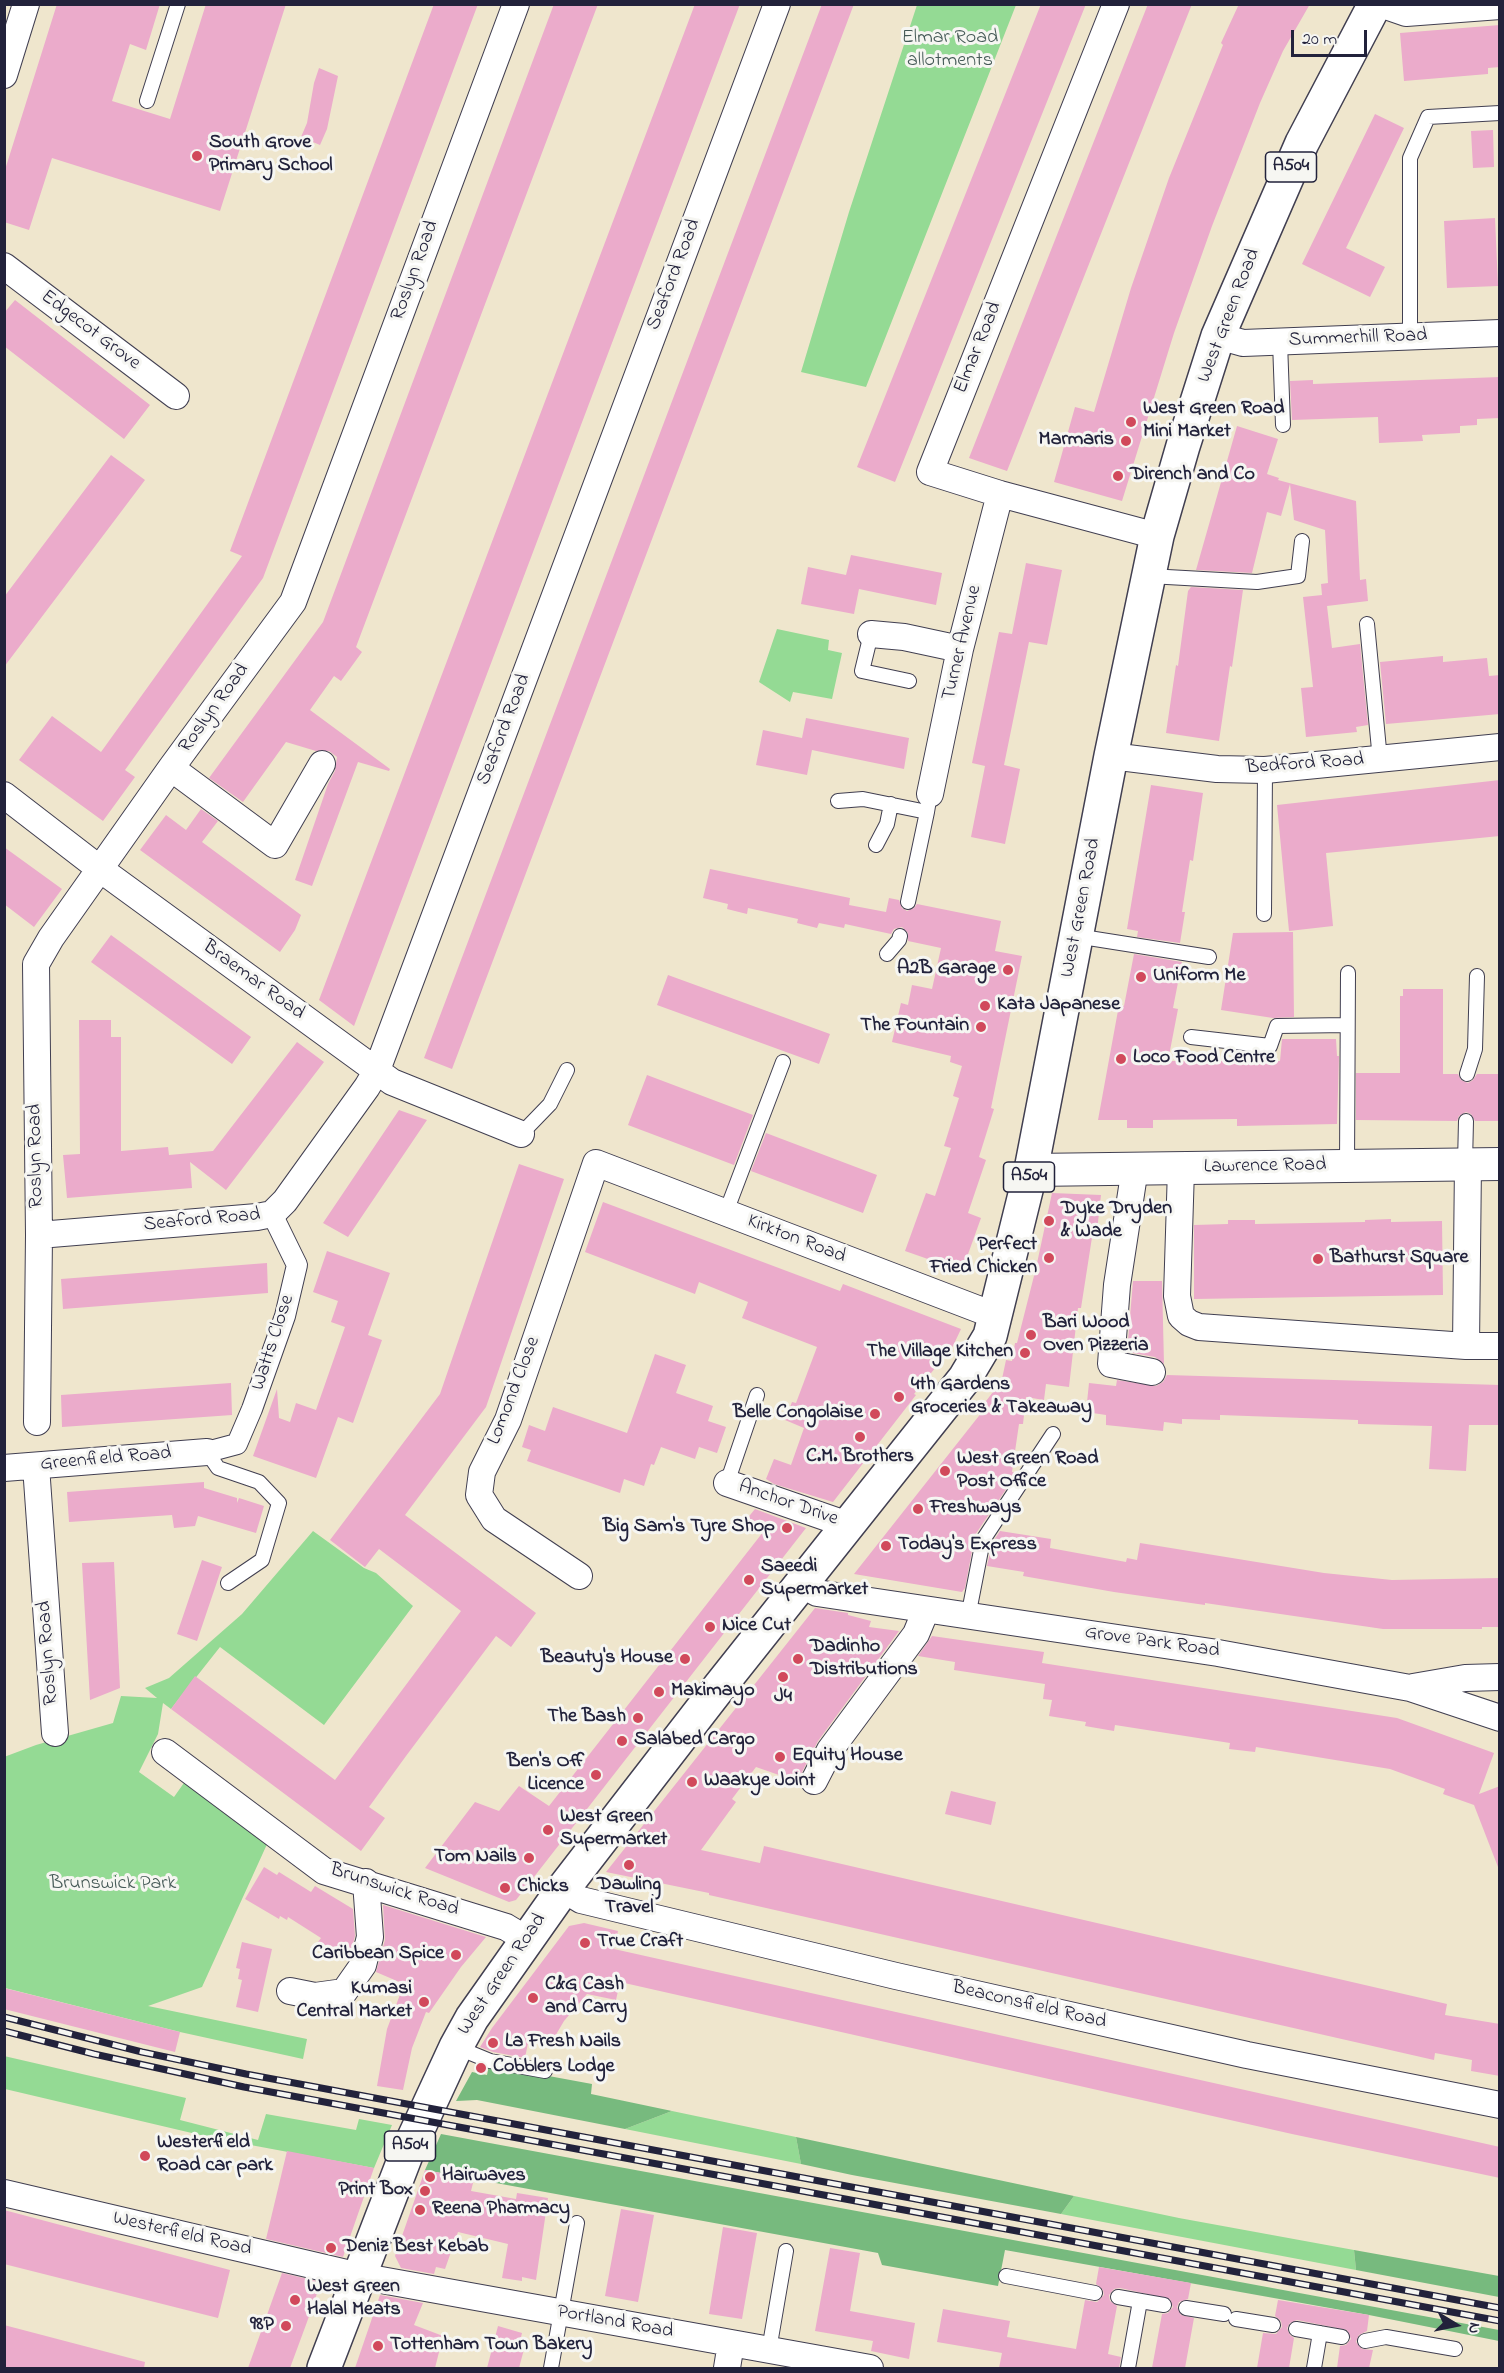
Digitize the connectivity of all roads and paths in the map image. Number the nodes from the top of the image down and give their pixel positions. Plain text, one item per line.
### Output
1 (26, 4) edge
2 (178, 4) edge
3 (516, 4) edge
4 (777, 4) edge
5 (1116, 4) edge
6 (1375, 4) edge
7 (1380, 4) edge
8 (1500, 6) edge
9 (9, 44) edge
10 (4, 75) edge
11 (147, 101) dead end
12 (1500, 113) edge
13 (4, 266) edge
14 (1500, 333) edge
15 (1218, 336) junction
16 (1410, 338) junction
17 (1280, 342) junction
18 (176, 396) dead end
19 (1284, 425) dead end
20 (1000, 494) junction
21 (1157, 536) junction
22 (1302, 541) dead end
23 (1149, 576) junction
24 (1366, 624) dead end
25 (871, 634) joint
26 (960, 649) junction
27 (909, 681) dead end
28 (1500, 747) edge
29 (1111, 756) junction
30 (1380, 760) junction
31 (322, 764) dead end
32 (171, 768) junction
33 (1265, 770) junction
34 (4, 795) edge
35 (838, 801) dead end
36 (928, 803) junction
37 (891, 804) junction
38 (876, 845) dead end
39 (100, 869) junction
40 (908, 902) dead end
41 (1264, 914) dead end
42 (900, 936) dead end
43 (1077, 936) junction
44 (887, 954) dead end
45 (1209, 957) dead end
46 (1348, 973) dead end
47 (1477, 976) dead end
48 (1347, 1025) junction
49 (1191, 1037) dead end
50 (783, 1062) dead end
51 (377, 1070) junction
52 (567, 1070) dead end
53 (1467, 1074) dead end
54 (1466, 1121) dead end
55 (521, 1134) joint
56 (596, 1163) joint
57 (1467, 1163) junction
58 (1500, 1164) edge
59 (1347, 1165) junction
60 (1134, 1168) junction
61 (1181, 1168) junction
62 (1031, 1170) junction
63 (726, 1212) junction
64 (272, 1214) junction
65 (39, 1235) junction
66 (996, 1316) junction
67 (1466, 1346) junction
68 (1500, 1346) edge
69 (1152, 1372) dead end
70 (757, 1395) dead end
71 (38, 1422) dead end
72 (1053, 1434) dead end
73 (207, 1452) junction
74 (36, 1466) junction
75 (4, 1468) edge
76 (727, 1484) joint
77 (848, 1525) junction
78 (579, 1576) dead end
79 (228, 1583) dead end
80 (801, 1584) junction
81 (926, 1610) junction
82 (968, 1617) junction
83 (1500, 1677) edge
84 (1410, 1688) junction
85 (1500, 1718) edge
86 (55, 1733) dead end
87 (173, 1766) dead end
88 (814, 1781) dead end
89 (366, 1882) junction
90 (563, 1889) junction
91 (526, 1939) junction
92 (290, 1992) dead end
93 (456, 2047) junction
94 (545, 2071) dead end
95 (1500, 2105) edge
96 (4, 2193) edge
97 (577, 2223) dead end
98 (786, 2251) dead end
99 (359, 2276) junction
100 (1006, 2276) dead end
101 (1095, 2293) dead end
102 (1118, 2297) dead end
103 (1140, 2301) junction
104 (1164, 2304) dead end
105 (1186, 2308) dead end
106 (562, 2314) junction
107 (1273, 2325) dead end
108 (1296, 2329) dead end
109 (1320, 2333) junction
110 (1342, 2337) dead end
111 (1365, 2341) dead end
112 (731, 2343) junction
113 (1455, 2349) dead end
114 (769, 2350) junction
115 (324, 2368) edge
116 (551, 2368) edge
117 (727, 2368) edge
118 (870, 2368) edge
119 (1128, 2368) edge
120 (1314, 2368) edge

1 - 9 street
2 - 11 lane
3 - 32 street, Roslyn Road
4 - 51 street, Seaford Road
5 - 20 street, Elmar Road
6 - 15 main road, West Green Road / A504
7 - 8 street
9 - 10 street
12 - 16 lane
13 - 18 street, Edgecot Grove
14 - 16 street, Summerhill Road
15 - 17 street, Summerhill Road
15 - 21 main road, West Green Road / A504
16 - 17 street, Summerhill Road
17 - 19 lane
20 - 21 street, Elmar Road
20 - 26 street, Turner Avenue
21 - 23 main road, West Green Road / A504
22 - 23 lane
23 - 29 main road, West Green Road / A504
24 - 30 lane
25 - 26 street
25 - 27 lane
26 - 36 street, Turner Avenue
28 - 30 street, Bedford Road
29 - 33 street, Bedford Road
29 - 43 main road, West Green Road / A504
30 - 33 street, Bedford Road
31 - 32 street
32 - 39 street, Roslyn Road
33 - 41 lane
34 - 39 street, Braemar Road
35 - 37 lane
36 - 37 lane
36 - 40 lane
37 - 38 lane
39 - 51 street, Braemar Road
39 - 65 street, Roslyn Road
42 - 44 lane
43 - 45 lane
43 - 62 main road, West Green Road / A504
46 - 48 lane
47 - 53 lane
48 - 49 lane
48 - 59 lane
50 - 63 lane
51 - 55 street, Braemar Road
51 - 64 street, Seaford Road
52 - 55 lane
54 - 57 lane
56 - 63 street, Kirkton Road
56 - 78 street, Lomond Close
57 - 58 street, Lawrence Road
57 - 59 street, Lawrence Road
57 - 67 street
59 - 61 street, Lawrence Road
60 - 61 street, Lawrence Road
60 - 62 street, Lawrence Road
60 - 69 street
61 - 67 street
62 - 66 main road, West Green Road / A504
63 - 66 street, Kirkton Road
64 - 65 street, Seaford Road
64 - 73 street, Watts Close
65 - 71 street, Roslyn Road
66 - 77 main road, West Green Road / A504
67 - 68 street
70 - 76 lane
72 - 82 lane
73 - 74 street, Greenfield Road
73 - 79 lane
74 - 75 street, Greenfield Road
74 - 86 street, Roslyn Road
76 - 77 street, Anchor Drive
77 - 80 main road, West Green Road / A504
80 - 81 street, Grove Park Road
80 - 90 main road, West Green Road / A504
81 - 82 street, Grove Park Road
81 - 88 street
82 - 84 street, Grove Park Road
83 - 84 street
84 - 85 street, Grove Park Road
87 - 89 street, Brunswick Road
89 - 91 street, Brunswick Road
89 - 92 street
90 - 91 main road, West Green Road / A504
90 - 95 street, Beaconsfield Road
91 - 93 main road, West Green Road / A504
93 - 94 lane
93 - 99 main road, West Green Road / A504
96 - 99 street, Westerfield Road
97 - 106 lane
98 - 114 lane
99 - 106 street, Portland Road
99 - 115 main road, West Green Road / A504
100 - 101 lane
102 - 103 lane
103 - 104 lane
103 - 119 lane
105 - 107 lane
106 - 112 street, Portland Road
106 - 116 lane
108 - 109 lane
109 - 110 lane
109 - 120 lane
111 - 113 lane
112 - 114 street, Portland Road
112 - 117 street
114 - 118 street, Portland Road

